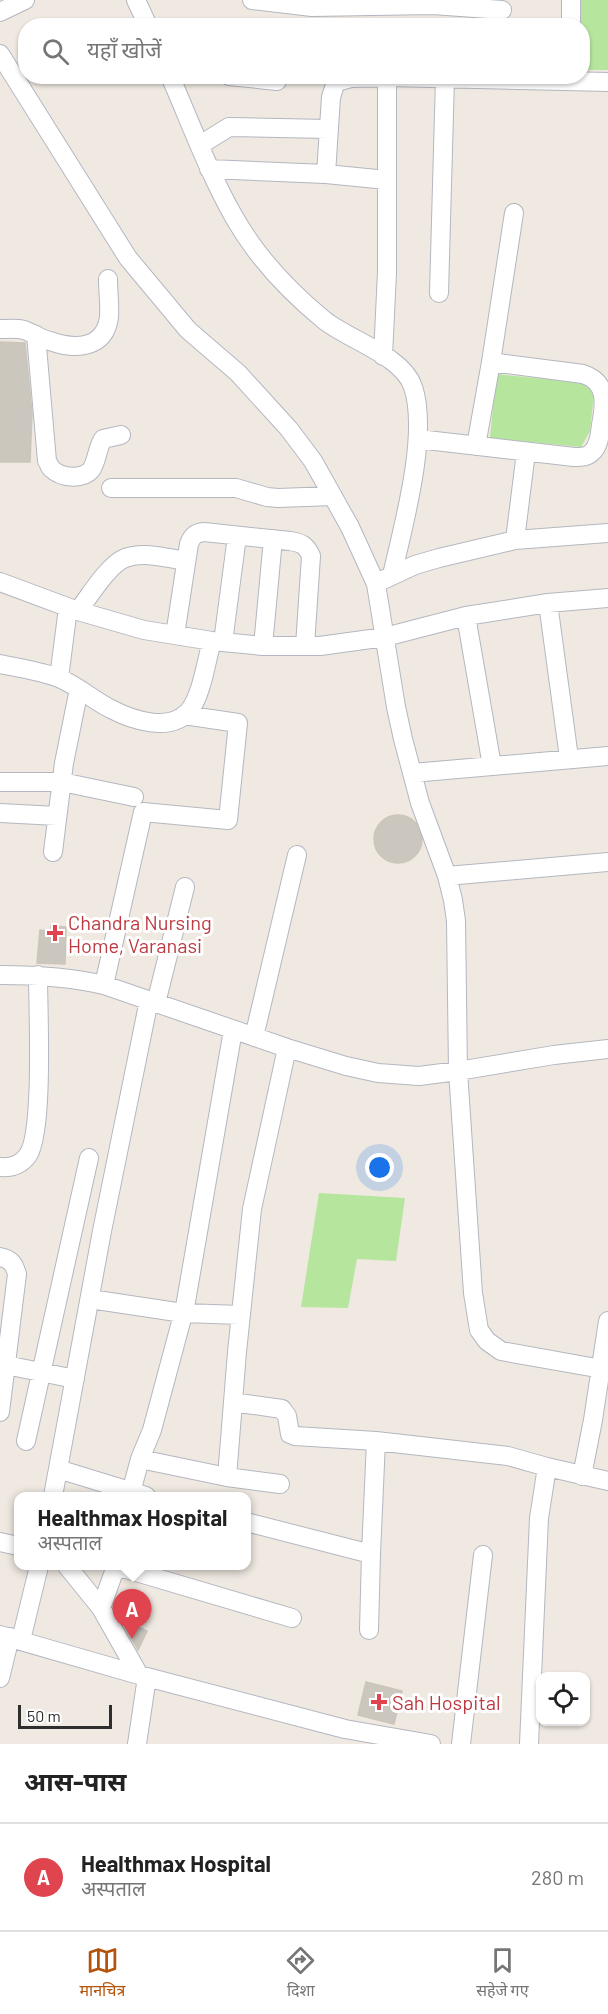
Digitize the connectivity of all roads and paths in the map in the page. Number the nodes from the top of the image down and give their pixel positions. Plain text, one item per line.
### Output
1 (25, 0) edge
2 (136, 0) edge
3 (252, 0) edge
4 (571, 0) edge
5 (433, 3) edge
6 (0, 12) edge
7 (502, 12) edge
8 (144, 18) edge
9 (571, 18) edge
10 (0, 54) edge
11 (590, 81) edge
12 (608, 82) edge
13 (18, 83) edge
14 (19, 84) edge
15 (173, 84) edge
16 (335, 84) edge
17 (387, 84) edge
18 (444, 84) edge
19 (329, 129) junction
20 (200, 145) junction
21 (209, 169) junction
22 (326, 174) junction
23 (387, 180) junction
24 (514, 213) dead end
25 (108, 279) dead end
26 (439, 293) dead end
27 (0, 329) edge
28 (36, 335) junction
29 (383, 356) junction
30 (491, 362) junction
31 (121, 435) dead end
32 (418, 439) junction
33 (476, 446) junction
34 (526, 452) junction
35 (111, 488) dead end
36 (333, 496) junction
37 (608, 533) edge
38 (237, 536) junction
39 (273, 539) junction
40 (516, 540) junction
41 (186, 561) junction
42 (384, 580) junction
43 (0, 582) edge
44 (608, 598) edge
45 (548, 603) junction
46 (73, 610) junction
47 (466, 616) junction
48 (175, 635) junction
49 (385, 637) junction
50 (217, 641) junction
51 (263, 646) junction
52 (305, 646) junction
53 (0, 664) edge
54 (58, 678) junction
55 (79, 689) junction
56 (184, 715) junction
57 (608, 756) edge
58 (569, 758) junction
59 (492, 766) junction
60 (412, 773) junction
61 (0, 782) edge
62 (62, 782) junction
63 (134, 797) dead end
64 (0, 813) edge
65 (57, 816) junction
66 (53, 852) dead end
67 (297, 855) dead end
68 (608, 862) edge
69 (447, 876) junction
70 (185, 887) dead end
71 (0, 975) edge
72 (38, 975) junction
73 (104, 985) junction
74 (153, 1002) junction
75 (233, 1030) junction
76 (254, 1037) junction
77 (287, 1048) junction
78 (608, 1048) edge
79 (458, 1071) junction
80 (89, 1158) dead end
81 (0, 1167) edge
82 (0, 1257) edge
83 (90, 1299) junction
84 (183, 1313) junction
85 (241, 1314) junction
86 (608, 1321) edge
87 (6, 1365) junction
88 (602, 1369) junction
89 (41, 1372) junction
90 (75, 1379) junction
91 (233, 1402) junction
92 (0, 1412) edge
93 (26, 1441) dead end
94 (376, 1441) junction
95 (140, 1459) junction
96 (547, 1467) junction
97 (58, 1469) junction
98 (582, 1476) junction
99 (227, 1477) junction
100 (608, 1482) edge
101 (280, 1484) dead end
102 (54, 1492) edge
103 (127, 1492) edge
104 (136, 1492) edge
105 (251, 1523) edge
106 (371, 1554) junction
107 (483, 1556) dead end
108 (37, 1570) edge
109 (70, 1570) edge
110 (115, 1570) edge
111 (130, 1570) edge
112 (101, 1608) junction
113 (292, 1618) dead end
114 (369, 1630) dead end
115 (11, 1637) edge
116 (143, 1676) junction
117 (0, 1678) edge
118 (137, 1744) edge
119 (431, 1744) edge
120 (461, 1744) edge
121 (529, 1744) edge

1 - 6 street
2 - 8 street
3 - 5 street
4 - 9 street
5 - 7 street
10 - 13 street
11 - 12 street
14 - 36 street
15 - 20 street
16 - 19 street
17 - 23 street
18 - 26 street
19 - 20 street
19 - 22 street
20 - 21 street
21 - 22 street
21 - 29 street
22 - 23 street
23 - 29 street
24 - 30 street
25 - 28 street
27 - 28 street
28 - 31 street
29 - 32 street
30 - 33 street
30 - 34 street
32 - 33 street
32 - 42 street
33 - 34 street
34 - 40 street
35 - 36 street
36 - 42 street
37 - 40 street
38 - 39 street
38 - 41 street
38 - 50 street
39 - 51 street
39 - 52 street
40 - 42 street
41 - 46 street
41 - 48 street
42 - 49 street
43 - 46 street
44 - 45 street
45 - 47 street
45 - 58 street
46 - 48 street
46 - 54 street
47 - 49 street
47 - 59 street
48 - 50 street
49 - 52 street
49 - 60 street
50 - 51 street
50 - 56 street
51 - 52 street
53 - 54 street
54 - 55 street
55 - 56 street
55 - 62 street
56 - 73 street
57 - 58 street
58 - 59 street
59 - 60 street
60 - 69 street
61 - 62 street
62 - 63 street
62 - 65 street
64 - 65 street
65 - 66 street
67 - 76 street
68 - 69 street
69 - 79 street
70 - 74 street
71 - 72 street
72 - 73 street
72 - 81 street
73 - 74 street
74 - 75 street
74 - 83 street
75 - 76 street
75 - 84 street
76 - 77 street
77 - 79 street
77 - 85 street
78 - 79 street
79 - 88 street
80 - 89 street
82 - 87 street
83 - 84 street
83 - 90 street
84 - 85 street
84 - 95 street
85 - 91 street
86 - 88 street
87 - 89 street
87 - 92 street
88 - 98 street
89 - 90 street
89 - 93 street
90 - 97 street
91 - 94 street
91 - 99 street
94 - 96 street
94 - 106 street
95 - 99 street
95 - 104 street
96 - 98 street
96 - 121 street
97 - 102 street
97 - 103 street
98 - 100 street
99 - 101 street
105 - 106 street
106 - 114 street
107 - 120 street
108 - 115 street
109 - 112 street
110 - 112 street
111 - 113 street
112 - 116 street
115 - 116 street
115 - 117 street
116 - 118 street
116 - 119 street

